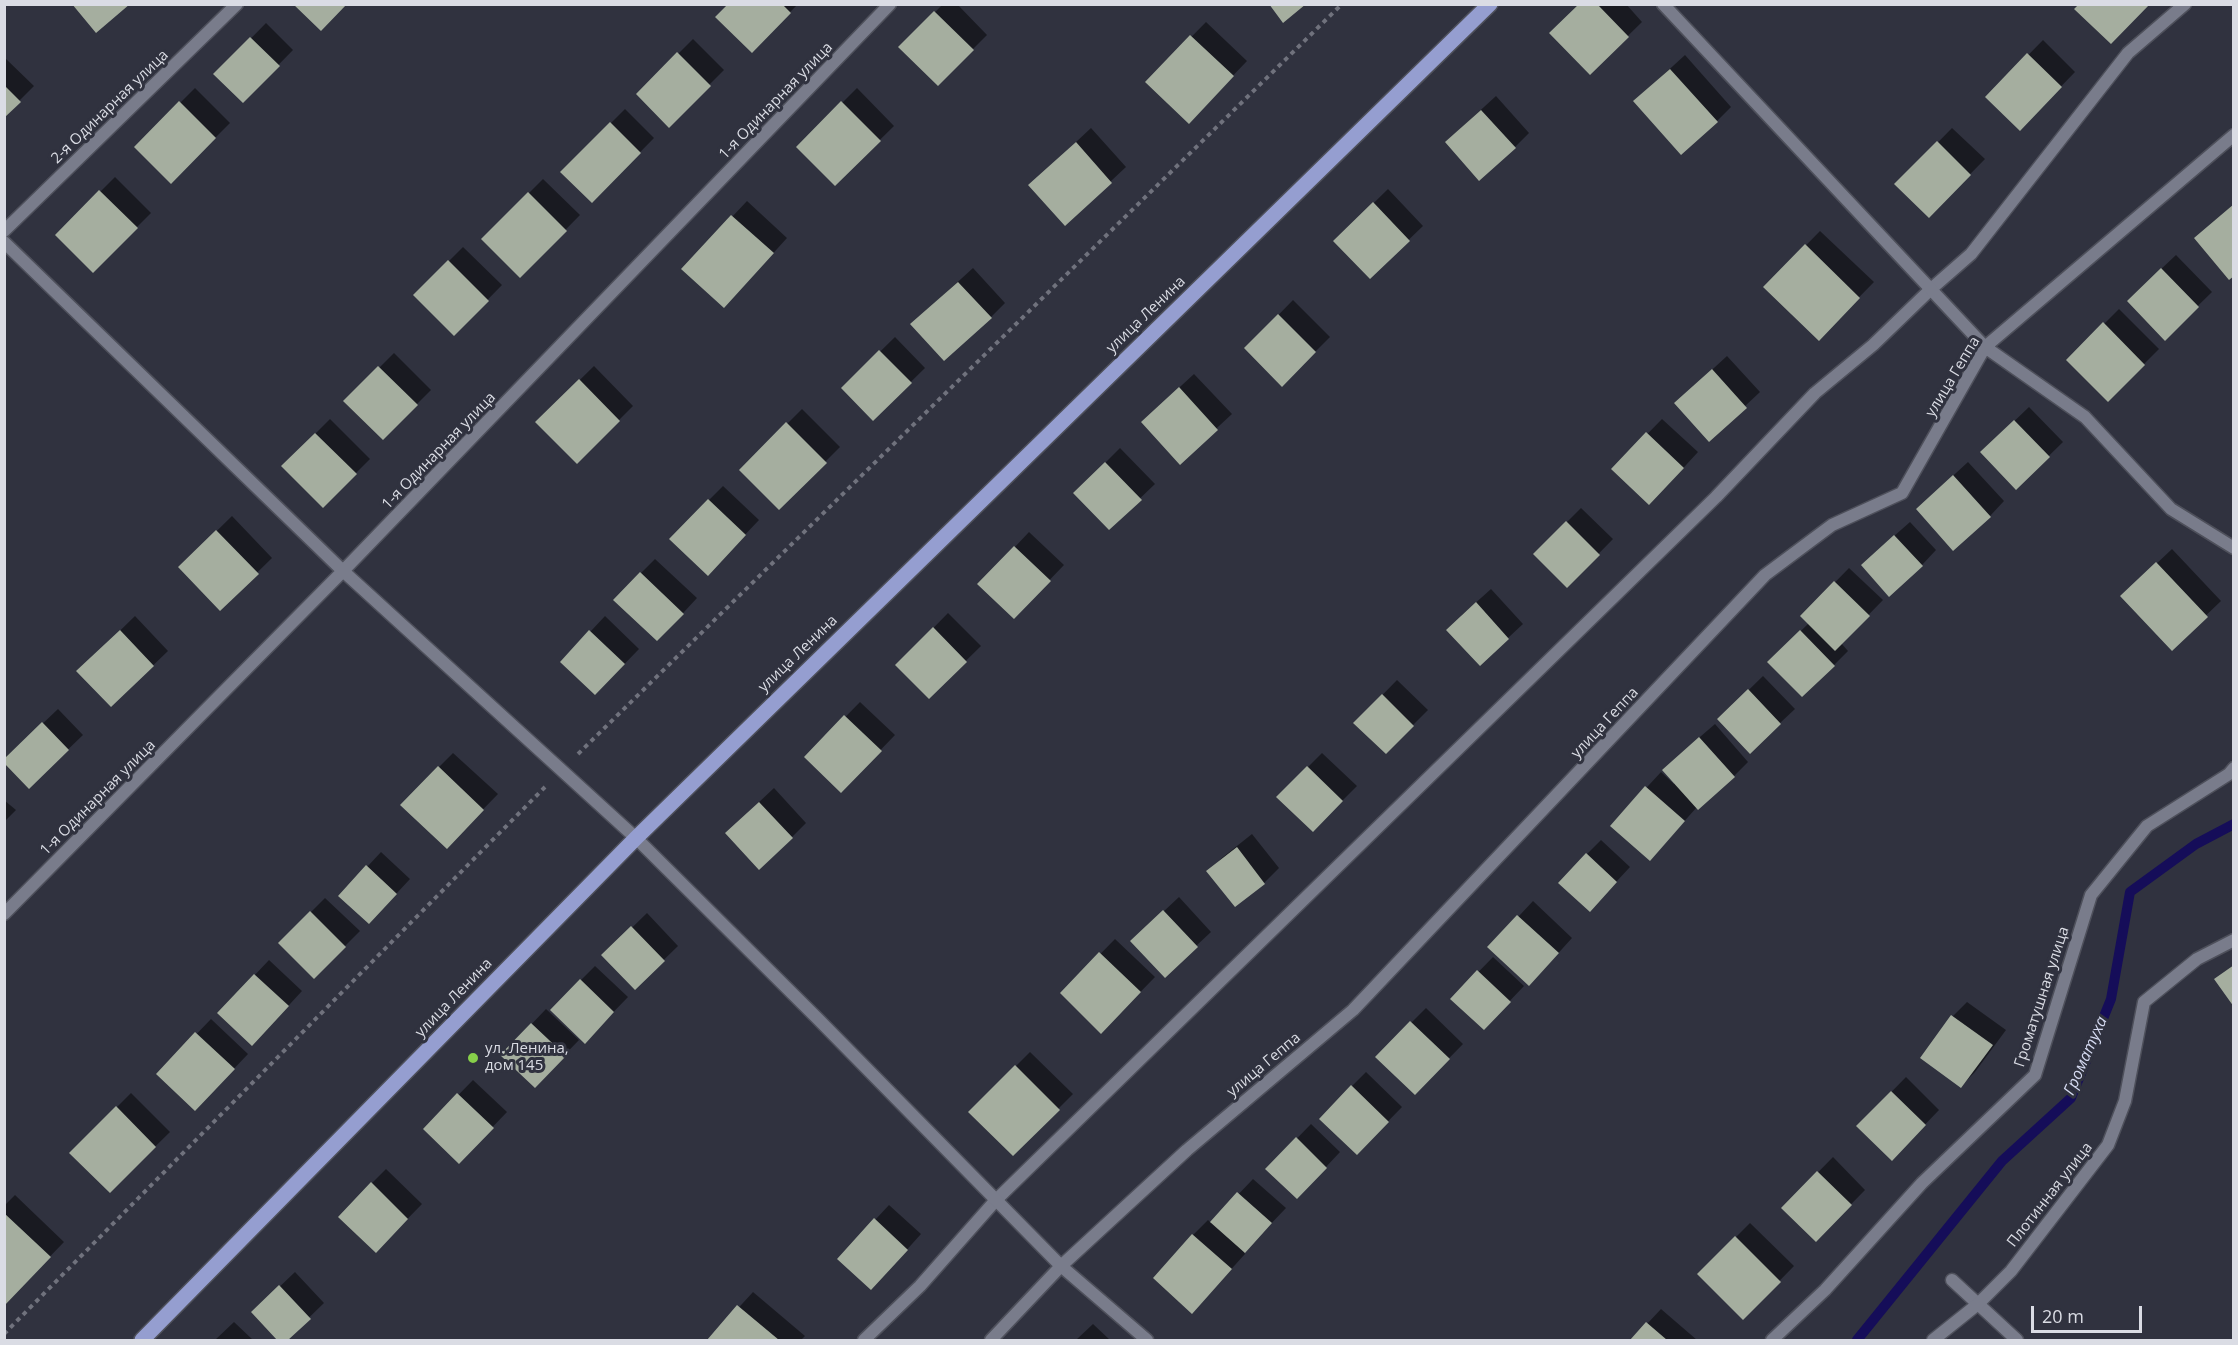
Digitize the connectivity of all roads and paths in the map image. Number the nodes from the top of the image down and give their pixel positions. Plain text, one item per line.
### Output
1 (237, 4) edge
2 (890, 4) edge
3 (1342, 4) edge
4 (1490, 4) edge
5 (1663, 4) edge
6 (2185, 4) edge
7 (2234, 135) edge
8 (4, 231) edge
9 (4, 243) edge
10 (1931, 289) junction
11 (1985, 347) junction
12 (2234, 548) edge
13 (343, 571) junction
14 (2234, 768) edge
15 (562, 770) junction
16 (636, 838) junction
17 (4, 914) edge
18 (2234, 940) edge
19 (996, 1200) junction
20 (1061, 1266) junction
21 (1952, 1281) dead end
22 (1978, 1304) junction
23 (4, 1334) edge
24 (142, 1341) edge
25 (864, 1341) edge
26 (991, 1341) edge
27 (1147, 1341) edge
28 (1772, 1341) edge
29 (1933, 1341) edge
30 (2017, 1341) edge

1 - 8 street, 2-я Одинарная улица
2 - 13 street, 1-я Одинарная улица
3 - 15 path
4 - 16 main road, улица Ленина
5 - 10 street
6 - 10 street
7 - 11 street, улица Геппа
9 - 13 street
10 - 11 street
10 - 19 street
11 - 12 street
11 - 20 street, улица Геппа
13 - 15 street
13 - 17 street, 1-я Одинарная улица
14 - 28 street, Громатушная улица
15 - 16 street
15 - 23 path
16 - 19 street
16 - 24 main road, улица Ленина
18 - 22 street, Плотинная улица
19 - 20 street
19 - 25 street
20 - 26 street, улица Геппа
20 - 27 street
21 - 22 street
22 - 29 street, Плотинная улица
22 - 30 street

